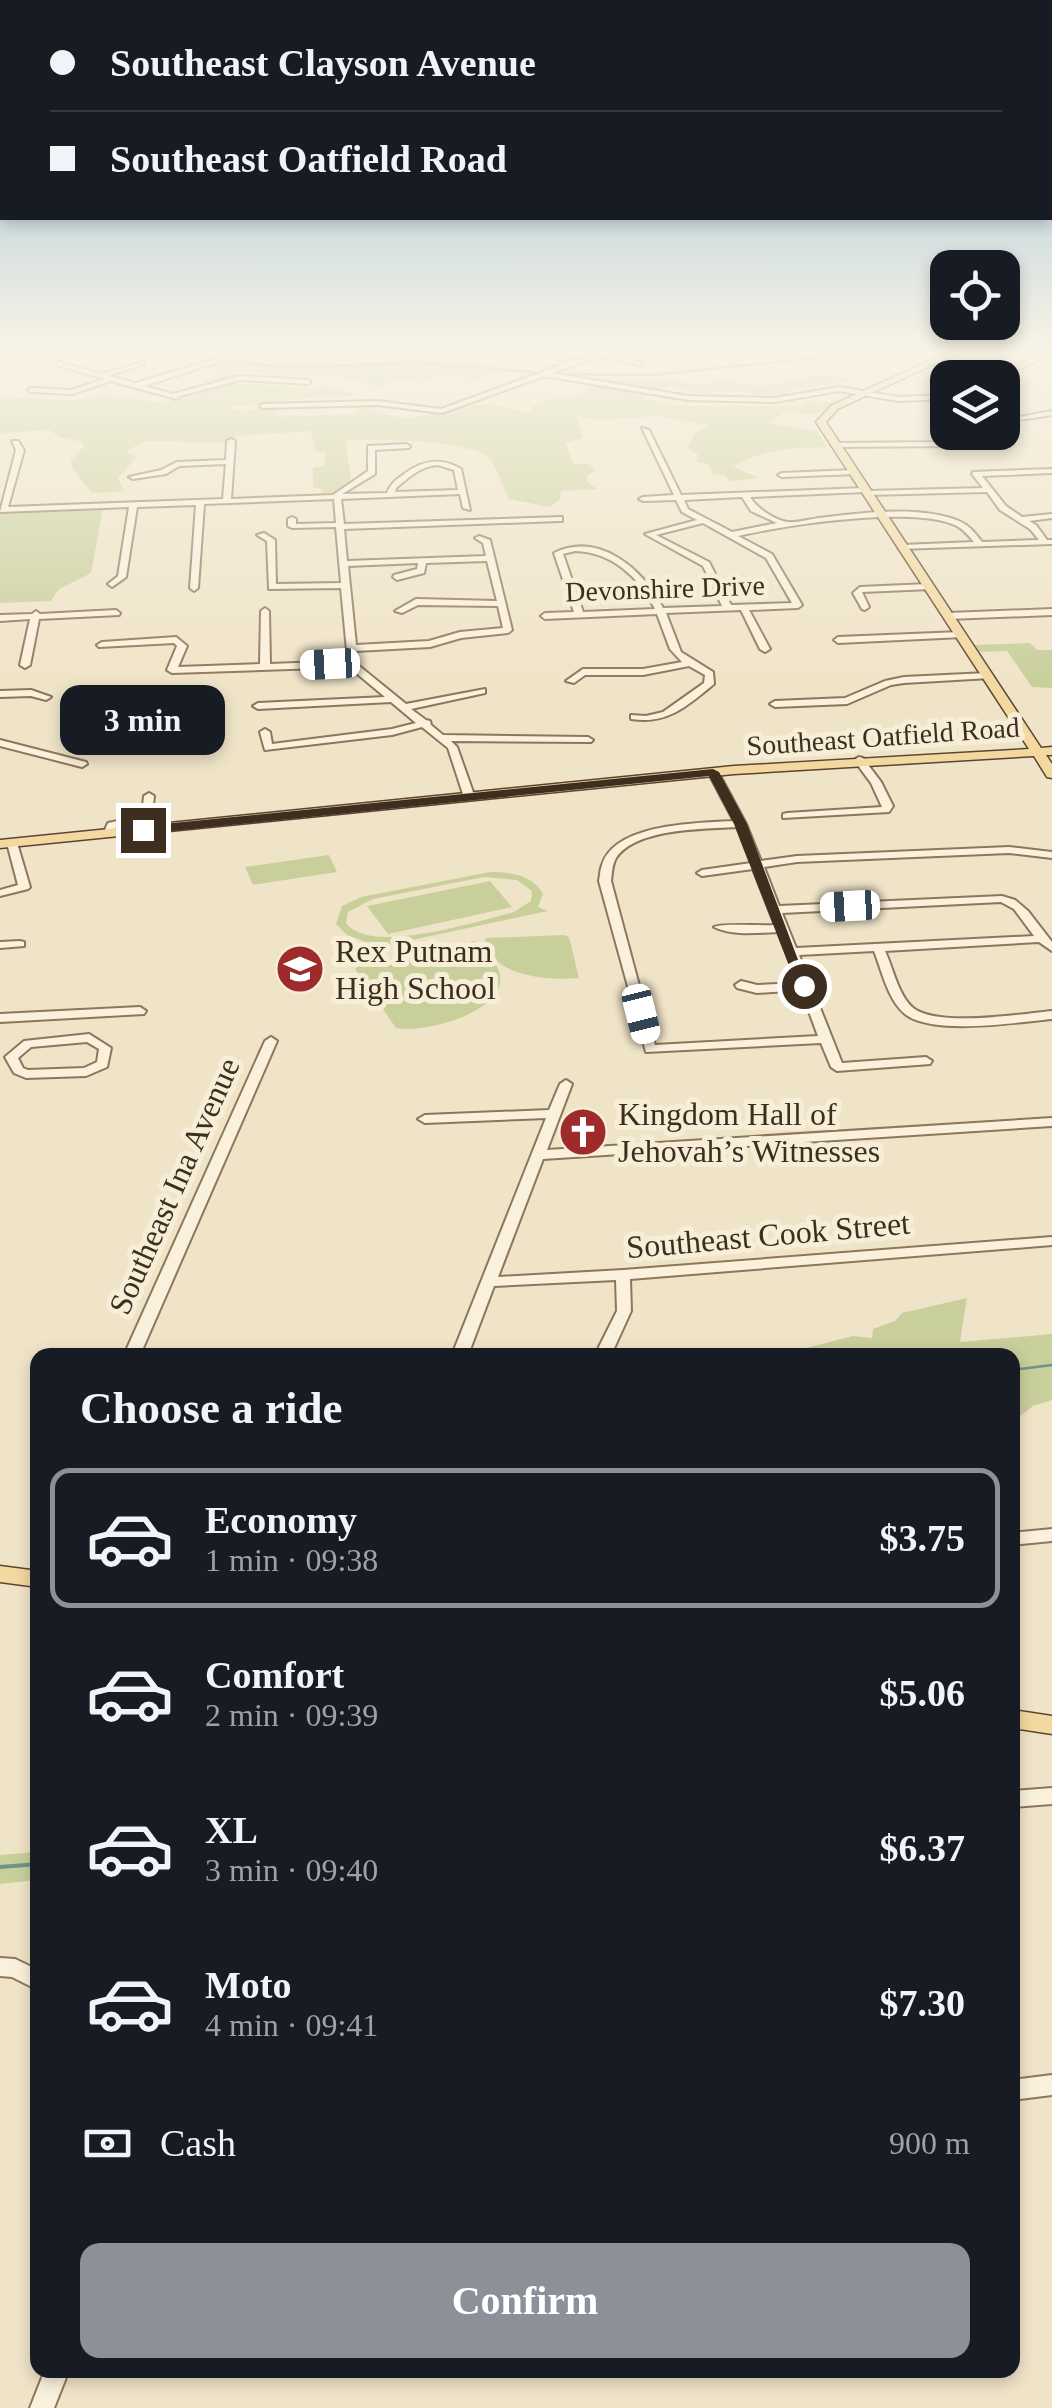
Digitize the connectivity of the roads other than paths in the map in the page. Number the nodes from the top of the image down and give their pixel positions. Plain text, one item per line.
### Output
1 (200, 461) edge
2 (229, 461) edge
3 (371, 461) edge
4 (431, 461) edge
5 (438, 461) edge
6 (661, 461) edge
7 (846, 461) edge
8 (1028, 461) edge
9 (0, 462) edge
10 (17, 462) joint
11 (853, 472) junction
12 (1036, 472) junction
13 (1052, 472) edge
14 (782, 475) dead end
15 (133, 476) dead end
16 (5, 486) edge
17 (987, 490) junction
18 (463, 492) junction
19 (865, 492) junction
20 (744, 494) junction
21 (391, 495) junction
22 (678, 496) junction
23 (339, 498) junction
24 (644, 499) dead end
25 (227, 502) junction
26 (200, 503) junction
27 (132, 505) junction
28 (467, 508) dead end
29 (2, 510) edge
30 (1052, 516) edge
31 (560, 518) dead end
32 (882, 518) junction
33 (292, 520) dead end
34 (1023, 520) junction
35 (702, 521) junction
36 (785, 524) junction
37 (341, 526) junction
38 (261, 534) dead end
39 (733, 536) junction
40 (479, 538) dead end
41 (1049, 542) edge
42 (979, 544) junction
43 (902, 546) junction
44 (492, 558) junction
45 (422, 561) junction
46 (344, 564) junction
47 (398, 577) dead end
48 (112, 584) dead end
49 (346, 585) junction
50 (928, 587) junction
51 (194, 588) dead end
52 (504, 604) junction
53 (865, 606) dead end
54 (728, 608) junction
55 (744, 608) junction
56 (264, 611) dead end
57 (399, 611) dead end
58 (661, 611) junction
59 (1052, 612) edge
60 (116, 613) dead end
61 (36, 614) junction
62 (579, 614) junction
63 (545, 616) dead end
64 (948, 616) junction
65 (0, 618) edge
66 (960, 635) junction
67 (838, 640) dead end
68 (102, 645) dead end
69 (352, 648) junction
70 (764, 649) dead end
71 (352, 664) junction
72 (690, 664) junction
73 (25, 665) dead end
74 (265, 667) junction
75 (987, 676) junction
76 (571, 682) dead end
77 (482, 692) dead end
78 (0, 694) edge
79 (46, 697) dead end
80 (396, 700) junction
81 (775, 704) dead end
82 (258, 706) dead end
83 (407, 707) junction
84 (634, 717) dead end
85 (427, 724) junction
86 (265, 732) dead end
87 (443, 738) junction
88 (588, 740) dead end
89 (0, 743) edge
90 (1052, 751) edge
91 (1036, 752) junction
92 (858, 760) junction
93 (82, 764) dead end
94 (713, 772) junction
95 (1052, 774) edge
96 (150, 796) dead end
97 (462, 798) junction
98 (787, 816) dead end
99 (740, 824) junction
100 (108, 834) junction
101 (6, 843) edge
102 (1052, 855) edge
103 (756, 864) junction
104 (702, 873) dead end
105 (0, 892) edge
106 (775, 910) junction
107 (720, 926) dead end
108 (782, 928) junction
109 (1040, 939) junction
110 (20, 944) dead end
111 (0, 945) edge
112 (878, 948) junction
113 (1052, 948) edge
114 (791, 952) junction
115 (741, 985) dead end
116 (804, 986) junction
117 (140, 1011) dead end
118 (1052, 1016) edge
119 (0, 1018) edge
120 (825, 1038) junction
121 (271, 1041) dead end
122 (6, 1057) edge
123 (926, 1062) dead end
124 (566, 1084) dead end
125 (552, 1114) junction
126 (425, 1119) dead end
127 (1052, 1122) edge
128 (538, 1155) junction
129 (1050, 1244) edge
130 (623, 1275) junction
131 (488, 1282) junction
132 (135, 1348) edge
133 (463, 1348) edge
134 (606, 1348) edge
135 (1052, 1535) edge
136 (1020, 1538) edge
137 (0, 1574) edge
138 (30, 1576) edge
139 (1020, 1720) edge
140 (1052, 1725) edge
141 (1052, 1796) edge
142 (1020, 1799) edge
143 (0, 1967) edge
144 (30, 1976) edge
145 (1052, 2085) edge
146 (1020, 2089) edge
147 (54, 2378) edge
148 (42, 2408) edge

1 - 15 street
2 - 25 street
3 - 23 street
4 - 21 street
5 - 18 street
6 - 22 street, Devonshire Drive
7 - 11 main road
8 - 12 street
9 - 10 street
10 - 16 street
11 - 14 street
11 - 19 main road
12 - 13 street
12 - 17 street
16 - 29 street
17 - 19 street
17 - 34 street
18 - 21 street
18 - 28 street
19 - 20 street
19 - 32 main road
20 - 22 street
20 - 36 street
21 - 23 street
22 - 24 street
22 - 35 street, Devonshire Drive
23 - 25 street
23 - 37 street
25 - 26 street
26 - 27 street
26 - 51 street
27 - 29 street
27 - 48 street
30 - 34 street
31 - 37 street
32 - 36 street
32 - 42 street
32 - 43 main road
33 - 37 street
34 - 41 street
35 - 39 street, Devonshire Drive
35 - 54 street
36 - 39 street
37 - 46 street
38 - 49 street
39 - 55 street, Devonshire Drive
40 - 44 street
41 - 42 street
42 - 43 street
43 - 50 main road
44 - 45 street
44 - 52 street
45 - 46 street
45 - 47 street
46 - 49 street
49 - 69 street
50 - 53 street
50 - 64 main road
52 - 57 street
52 - 69 street
54 - 55 street, Devonshire Drive
54 - 58 street, Devonshire Drive
55 - 70 street
56 - 74 street
58 - 62 street, Devonshire Drive
58 - 62 street
58 - 72 street
59 - 64 street
60 - 61 street
61 - 65 street
61 - 73 street
62 - 63 street, Devonshire Drive
64 - 66 main road
66 - 67 street
66 - 75 main road
68 - 74 street
69 - 71 street
71 - 74 street
71 - 80 street
72 - 76 street
72 - 84 street
75 - 81 street
75 - 91 main road
77 - 83 street
78 - 79 street
80 - 82 street
80 - 83 street
83 - 85 street
85 - 86 street
85 - 87 street
87 - 88 street
87 - 97 street
89 - 93 street
90 - 91 main road, Southeast Oatfield Road
91 - 92 main road, Southeast Oatfield Road
91 - 95 main road
92 - 94 main road, Southeast Oatfield Road
92 - 98 street
94 - 97 main road, Southeast Oatfield Road
94 - 99 street
96 - 100 street
97 - 100 main road, Southeast Oatfield Road
99 - 103 street
99 - 120 street
100 - 101 main road, Southeast Oatfield Road
101 - 105 street
102 - 103 street
103 - 104 street
103 - 106 street
106 - 108 street
106 - 109 street
107 - 108 street
108 - 114 street
109 - 112 street
109 - 113 street
110 - 111 street
112 - 114 street
112 - 118 street
114 - 116 street
115 - 116 street
116 - 120 street
117 - 119 street
120 - 123 street
121 - 132 street, Southeast Ina Avenue
122 - 122 street
124 - 125 street
125 - 126 street
125 - 128 street
127 - 128 street
128 - 131 street
129 - 130 street, Southeast Cook Street
130 - 131 street, Southeast Cook Street
130 - 134 street
131 - 133 street
135 - 136 street
137 - 138 main road
139 - 140 main road
141 - 142 street
143 - 144 street
145 - 146 street
147 - 148 street

